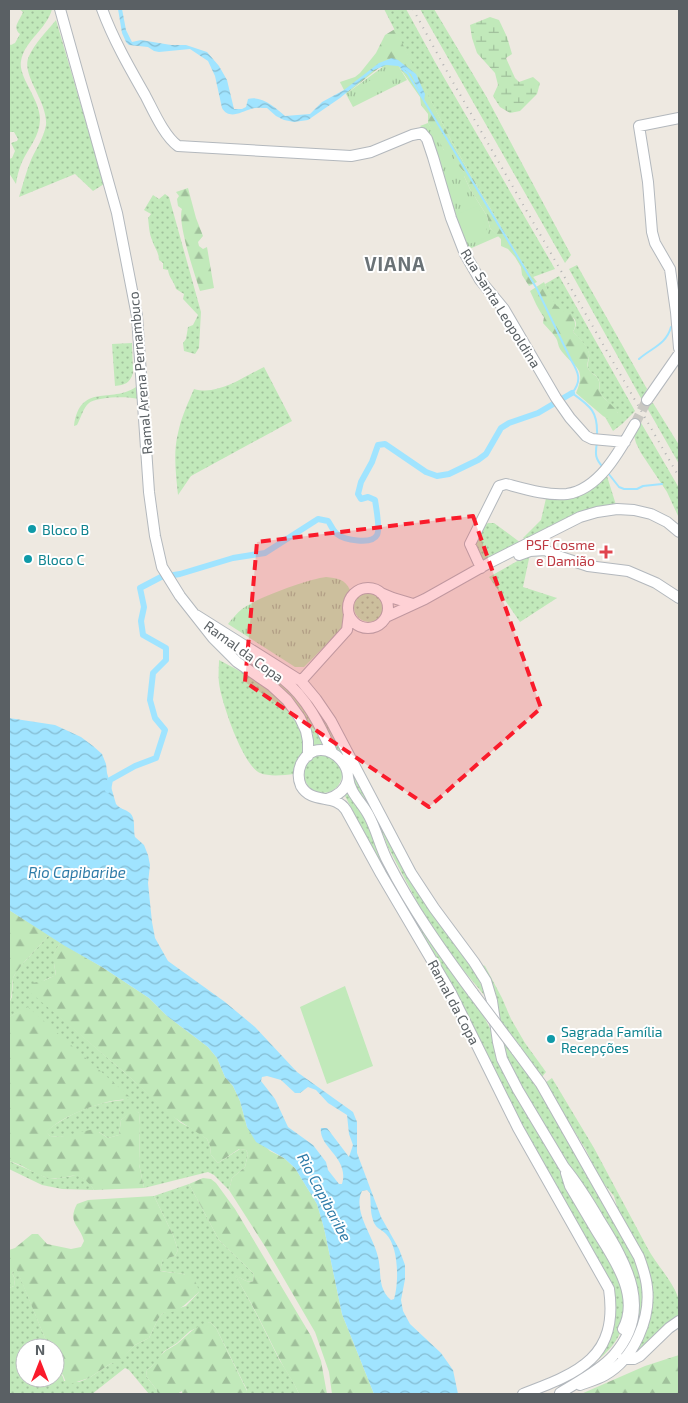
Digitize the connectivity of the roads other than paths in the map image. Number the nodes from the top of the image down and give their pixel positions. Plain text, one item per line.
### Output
1 (60, 9) edge
2 (102, 9) edge
3 (679, 118) edge
4 (679, 348) edge
5 (679, 354) edge
6 (648, 400) tunnel mouth
7 (635, 424) tunnel mouth
8 (625, 442) junction
9 (679, 532) edge
10 (540, 538) junction
11 (545, 550) junction
12 (485, 566) junction
13 (380, 592) junction
14 (679, 598) edge
15 (413, 604) junction
16 (349, 614) junction
17 (196, 615) junction
18 (386, 617) junction
19 (364, 628) junction
20 (346, 630) junction
21 (235, 643) junction
22 (301, 680) junction
23 (332, 752) junction
24 (308, 756) junction
25 (347, 758) junction
26 (348, 774) junction
27 (327, 799) junction
28 (564, 1167) junction
29 (679, 1321) edge
30 (623, 1359) junction
31 (564, 1377) junction
32 (526, 1393) edge
33 (559, 1394) edge

1 - 17 street, Ramal Arena Pernambuco
2 - 8 street, Rua Santa Leopoldina
3 - 4 street
5 - 6 street
7 - 8 street
8 - 12 street
9 - 10 street
10 - 11 street
10 - 12 street
11 - 12 street
11 - 14 street
12 - 15 street
13 - 15 street
13 - 16 street
13 - 18 street
15 - 18 street
16 - 19 street
16 - 20 street
17 - 21 street
17 - 24 street, Ramal da Copa
18 - 19 street
19 - 20 street
20 - 22 street
21 - 22 street, Ramal da Copa
21 - 23 street, Ramal da Copa
22 - 25 street, Ramal da Copa
23 - 24 street
23 - 25 street
24 - 27 street, Ramal da Copa
25 - 26 street
25 - 28 street, Ramal da Copa
26 - 27 street
26 - 30 street, Ramal da Copa, bridge
27 - 31 street, Ramal da Copa
28 - 31 street, Ramal da Copa
28 - 33 street, Ramal da Copa
29 - 30 street
30 - 33 street
31 - 32 street

